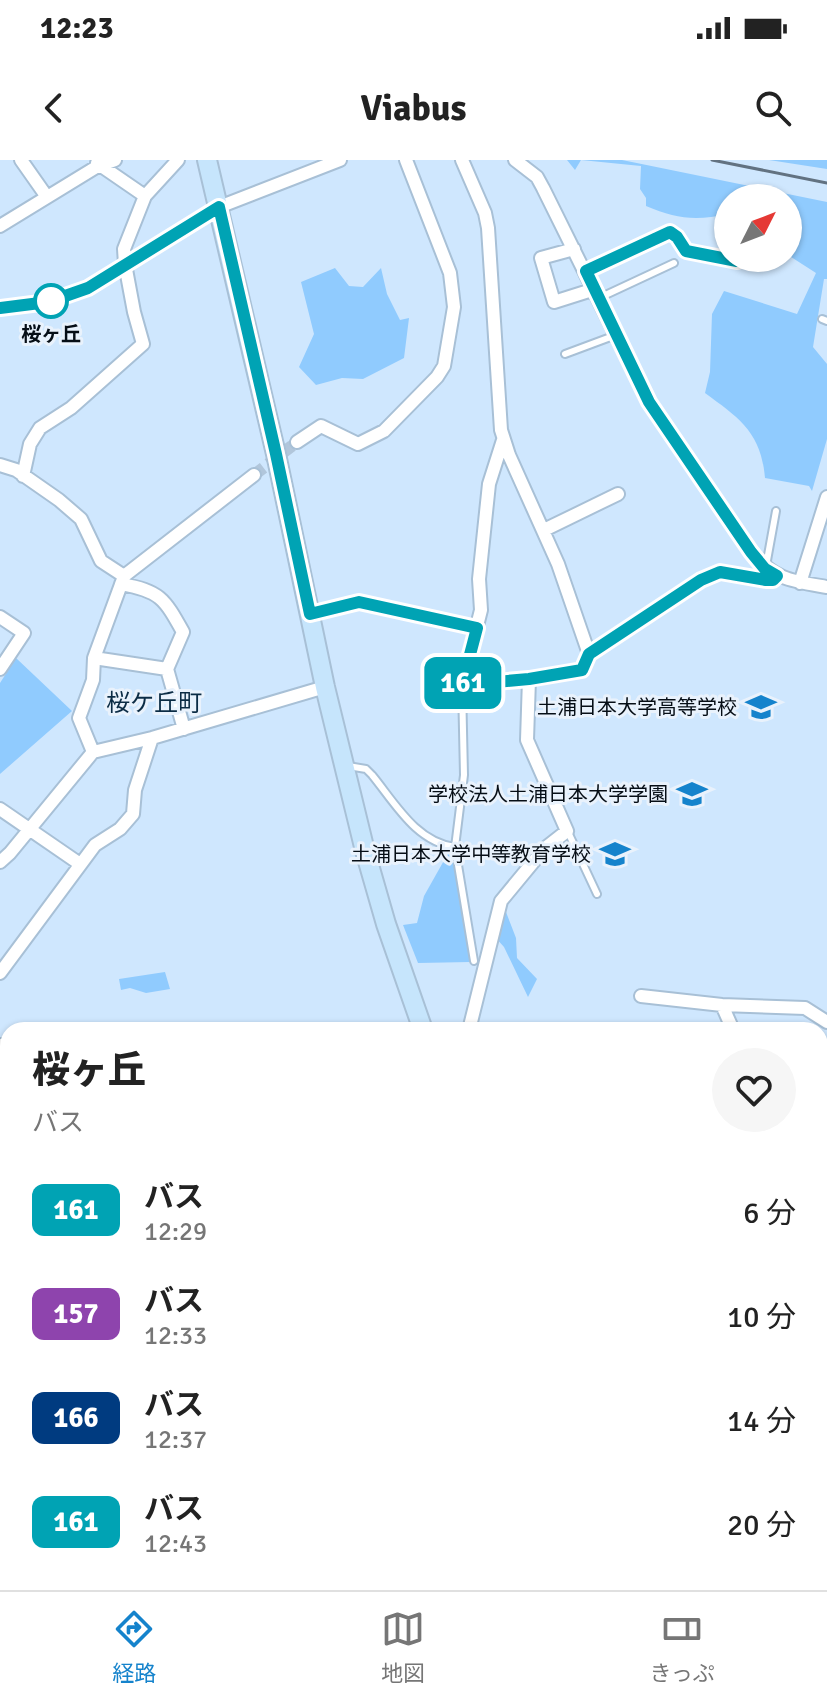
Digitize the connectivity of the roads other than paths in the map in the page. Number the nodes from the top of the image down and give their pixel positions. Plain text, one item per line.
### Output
1 (21, 160) edge
2 (115, 160) edge
3 (178, 160) edge
4 (207, 160) edge
5 (340, 160) edge
6 (406, 160) edge
7 (462, 160) edge
8 (515, 160) edge
9 (97, 163) edge
10 (145, 196) junction
11 (47, 197) junction
12 (219, 207) junction
13 (0, 226) edge
14 (574, 249) junction
15 (714, 256) edge
16 (674, 263) dead end
17 (125, 264) junction
18 (586, 271) junction
19 (597, 294) junction
20 (0, 308) edge
21 (616, 335) junction
22 (565, 354) dead end
23 (503, 440) junction
24 (297, 442) tunnel mouth
25 (0, 465) edge
26 (254, 475) tunnel mouth
27 (23, 476) junction
28 (618, 494) dead end
29 (827, 497) edge
30 (776, 511) dead end
31 (544, 530) junction
32 (771, 572) junction
33 (122, 580) junction
34 (800, 583) junction
35 (827, 587) edge
36 (310, 614) junction
37 (0, 617) edge
38 (477, 628) junction
39 (589, 654) junction
40 (94, 658) junction
41 (0, 669) edge
42 (167, 669) junction
43 (529, 679) junction
44 (462, 685) junction
45 (325, 687) junction
46 (184, 729) junction
47 (152, 738) junction
48 (93, 752) junction
49 (344, 766) junction
50 (0, 809) edge
51 (28, 830) junction
52 (567, 831) junction
53 (455, 847) junction
54 (0, 862) edge
55 (80, 864) junction
56 (597, 894) dead end
57 (474, 961) dead end
58 (0, 973) edge
59 (641, 996) dead end
60 (722, 1005) junction
61 (420, 1022) edge
62 (471, 1022) edge
63 (729, 1022) edge
64 (827, 1022) edge

1 - 11 street
2 - 9 street
3 - 10 street
4 - 12 street
5 - 12 street
6 - 24 street
7 - 23 street
8 - 14 street
9 - 10 street
9 - 11 street
10 - 17 street
11 - 13 street
12 - 17 street
12 - 36 street
14 - 18 street
14 - 19 street
15 - 18 street
16 - 19 lane
17 - 20 street
17 - 27 street
18 - 19 street
19 - 21 street
21 - 22 lane
21 - 32 street
23 - 31 street
23 - 38 street
25 - 27 street
26 - 33 street
27 - 33 street
28 - 31 street
29 - 34 street
30 - 32 lane
31 - 39 street
32 - 34 street
32 - 39 street
33 - 40 street
33 - 42 street
34 - 35 street
36 - 38 street
36 - 45 street
37 - 41 street
38 - 44 street
39 - 43 street
40 - 42 street
40 - 48 street
42 - 46 street
43 - 44 street
43 - 52 street
44 - 53 lane
45 - 46 street
45 - 49 street
46 - 47 street
47 - 48 street
47 - 55 street
48 - 51 street
49 - 53 lane
49 - 61 street
50 - 51 street
51 - 54 street
51 - 55 street
52 - 56 lane
52 - 62 street
53 - 57 lane
55 - 58 street
59 - 60 street
60 - 63 street
60 - 64 street

